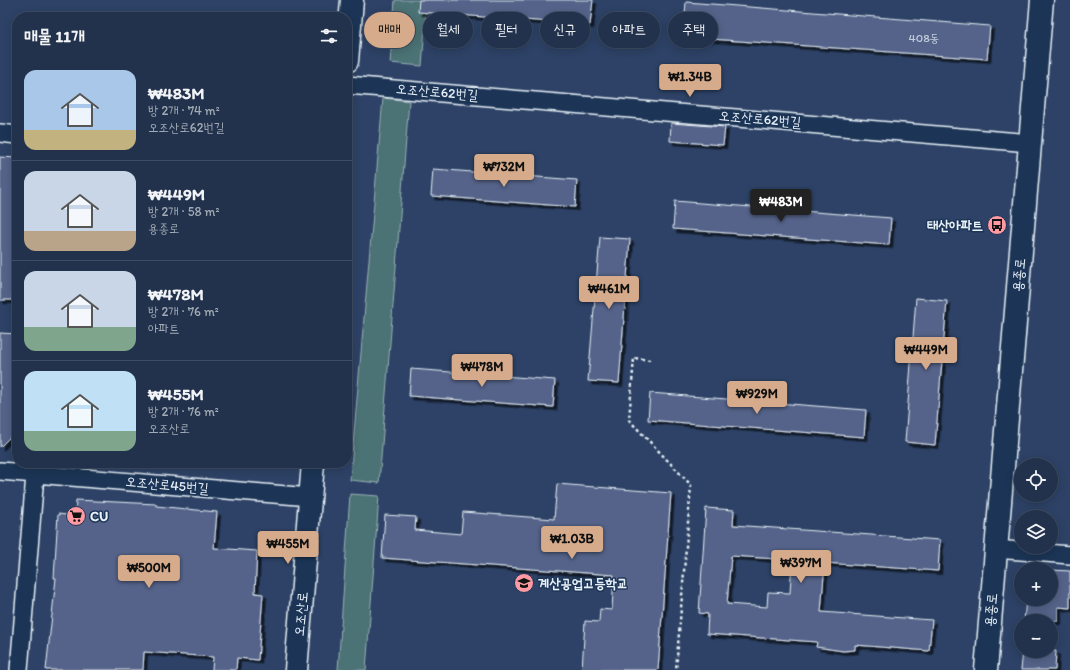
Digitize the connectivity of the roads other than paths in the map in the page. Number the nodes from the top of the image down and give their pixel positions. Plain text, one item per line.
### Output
1 (352, 0) edge
2 (1042, 0) edge
3 (351, 12) edge
4 (352, 85) edge
5 (0, 133) edge
6 (12, 134) edge
7 (1030, 143) junction
8 (36, 468) edge
9 (313, 468) edge
10 (0, 471) edge
11 (310, 497) junction
12 (996, 549) junction
13 (1070, 555) edge
14 (19, 670) edge
15 (296, 670) edge
16 (986, 670) edge

1 - 3 street
2 - 7 street, 용종로
4 - 7 street, 오조산로62번길
5 - 6 street
7 - 12 street, 용종로
8 - 10 street, 오조산로45번길
8 - 11 street, 오조산로45번길
8 - 14 street
9 - 11 street, 오조산로
11 - 15 street, 오조산로
12 - 13 street
12 - 16 street, 용종로

